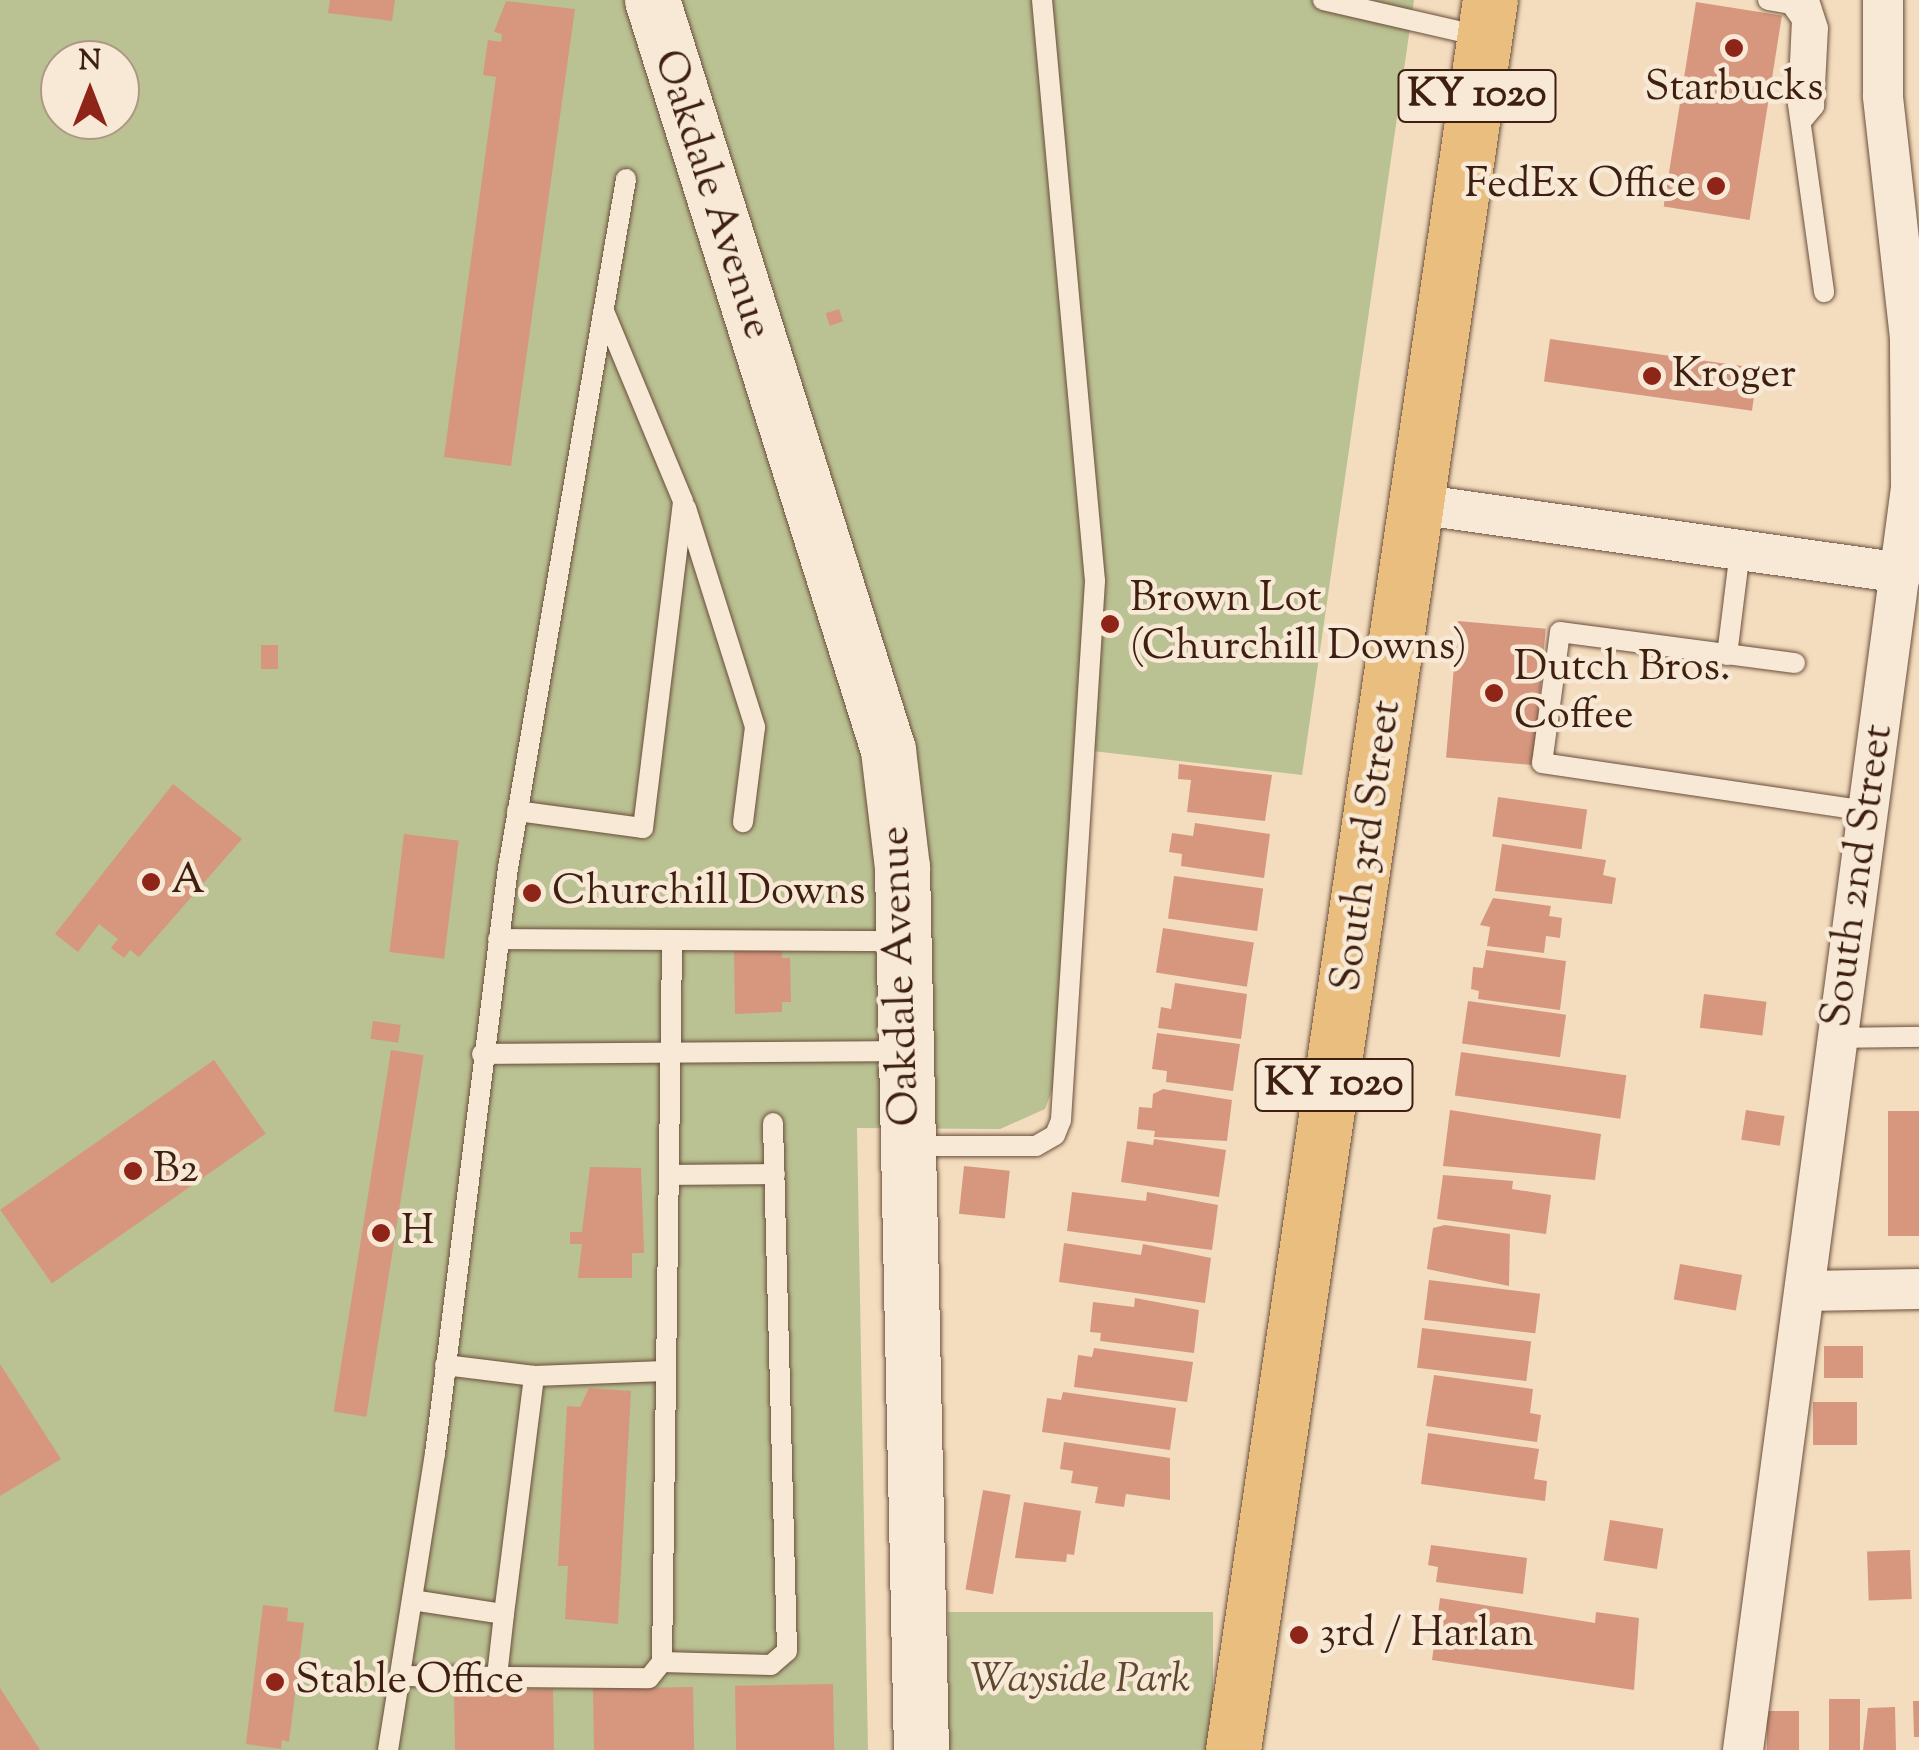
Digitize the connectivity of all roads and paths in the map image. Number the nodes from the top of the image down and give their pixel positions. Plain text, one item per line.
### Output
1 (652, 0) edge
2 (1042, 0) edge
3 (1323, 0) edge
4 (1768, 0) edge
5 (1809, 0) edge
6 (1883, 0) edge
7 (1487, 18) edge
8 (1804, 118) junction
9 (626, 178) dead end
10 (1912, 276) edge
11 (1824, 292) dead end
12 (603, 310) junction
13 (684, 501) junction
14 (1417, 504) junction
15 (1740, 550) junction
16 (1910, 575) edge
17 (1727, 655) junction
18 (1795, 663) dead end
19 (1868, 810) junction
20 (517, 811) junction
21 (743, 822) dead end
22 (498, 939) junction
23 (904, 940) junction
24 (672, 943) junction
25 (1919, 1036) edge
26 (1836, 1038) junction
27 (906, 1051) junction
28 (482, 1054) junction
29 (671, 1055) junction
30 (774, 1123) dead end
31 (908, 1146) junction
32 (775, 1174) junction
33 (669, 1175) junction
34 (1919, 1289) edge
35 (1806, 1290) junction
36 (445, 1365) junction
37 (665, 1371) junction
38 (534, 1376) junction
39 (412, 1600) junction
40 (504, 1614) junction
41 (662, 1662) junction
42 (400, 1676) junction
43 (497, 1676) junction
44 (388, 1750) edge
45 (921, 1750) edge
46 (1233, 1750) edge
47 (1743, 1750) edge

1 - 23 main road, Oakdale Avenue
2 - 31 lane
3 - 7 lane
4 - 8 lane
5 - 8 lane
6 - 10 street, South 2nd Street
7 - 14 main road, South 3rd Street / KY 1020
8 - 11 lane
9 - 12 lane
10 - 16 street, South 2nd Street
12 - 13 lane
12 - 20 lane
13 - 20 lane
13 - 21 lane
14 - 15 street
14 - 46 main road, South 3rd Street / KY 1020
15 - 16 street
15 - 17 lane
16 - 19 street, South 2nd Street
17 - 18 lane
17 - 19 lane
19 - 26 street, South 2nd Street
20 - 22 lane
22 - 24 lane
22 - 28 lane
23 - 24 lane
23 - 27 main road, Oakdale Avenue
24 - 29 lane
25 - 26 lane
26 - 35 street, South 2nd Street
27 - 29 lane
27 - 31 main road, Oakdale Avenue
28 - 29 lane
28 - 36 lane
29 - 33 lane
30 - 32 lane
31 - 45 main road, Oakdale Avenue
32 - 33 lane
32 - 41 lane
33 - 37 lane
34 - 35 street
35 - 47 street, South 2nd Street
36 - 38 lane
36 - 39 lane
37 - 38 lane
37 - 41 lane
38 - 40 lane
39 - 40 lane
39 - 42 lane
40 - 43 lane
41 - 43 lane
42 - 43 lane
42 - 44 lane

